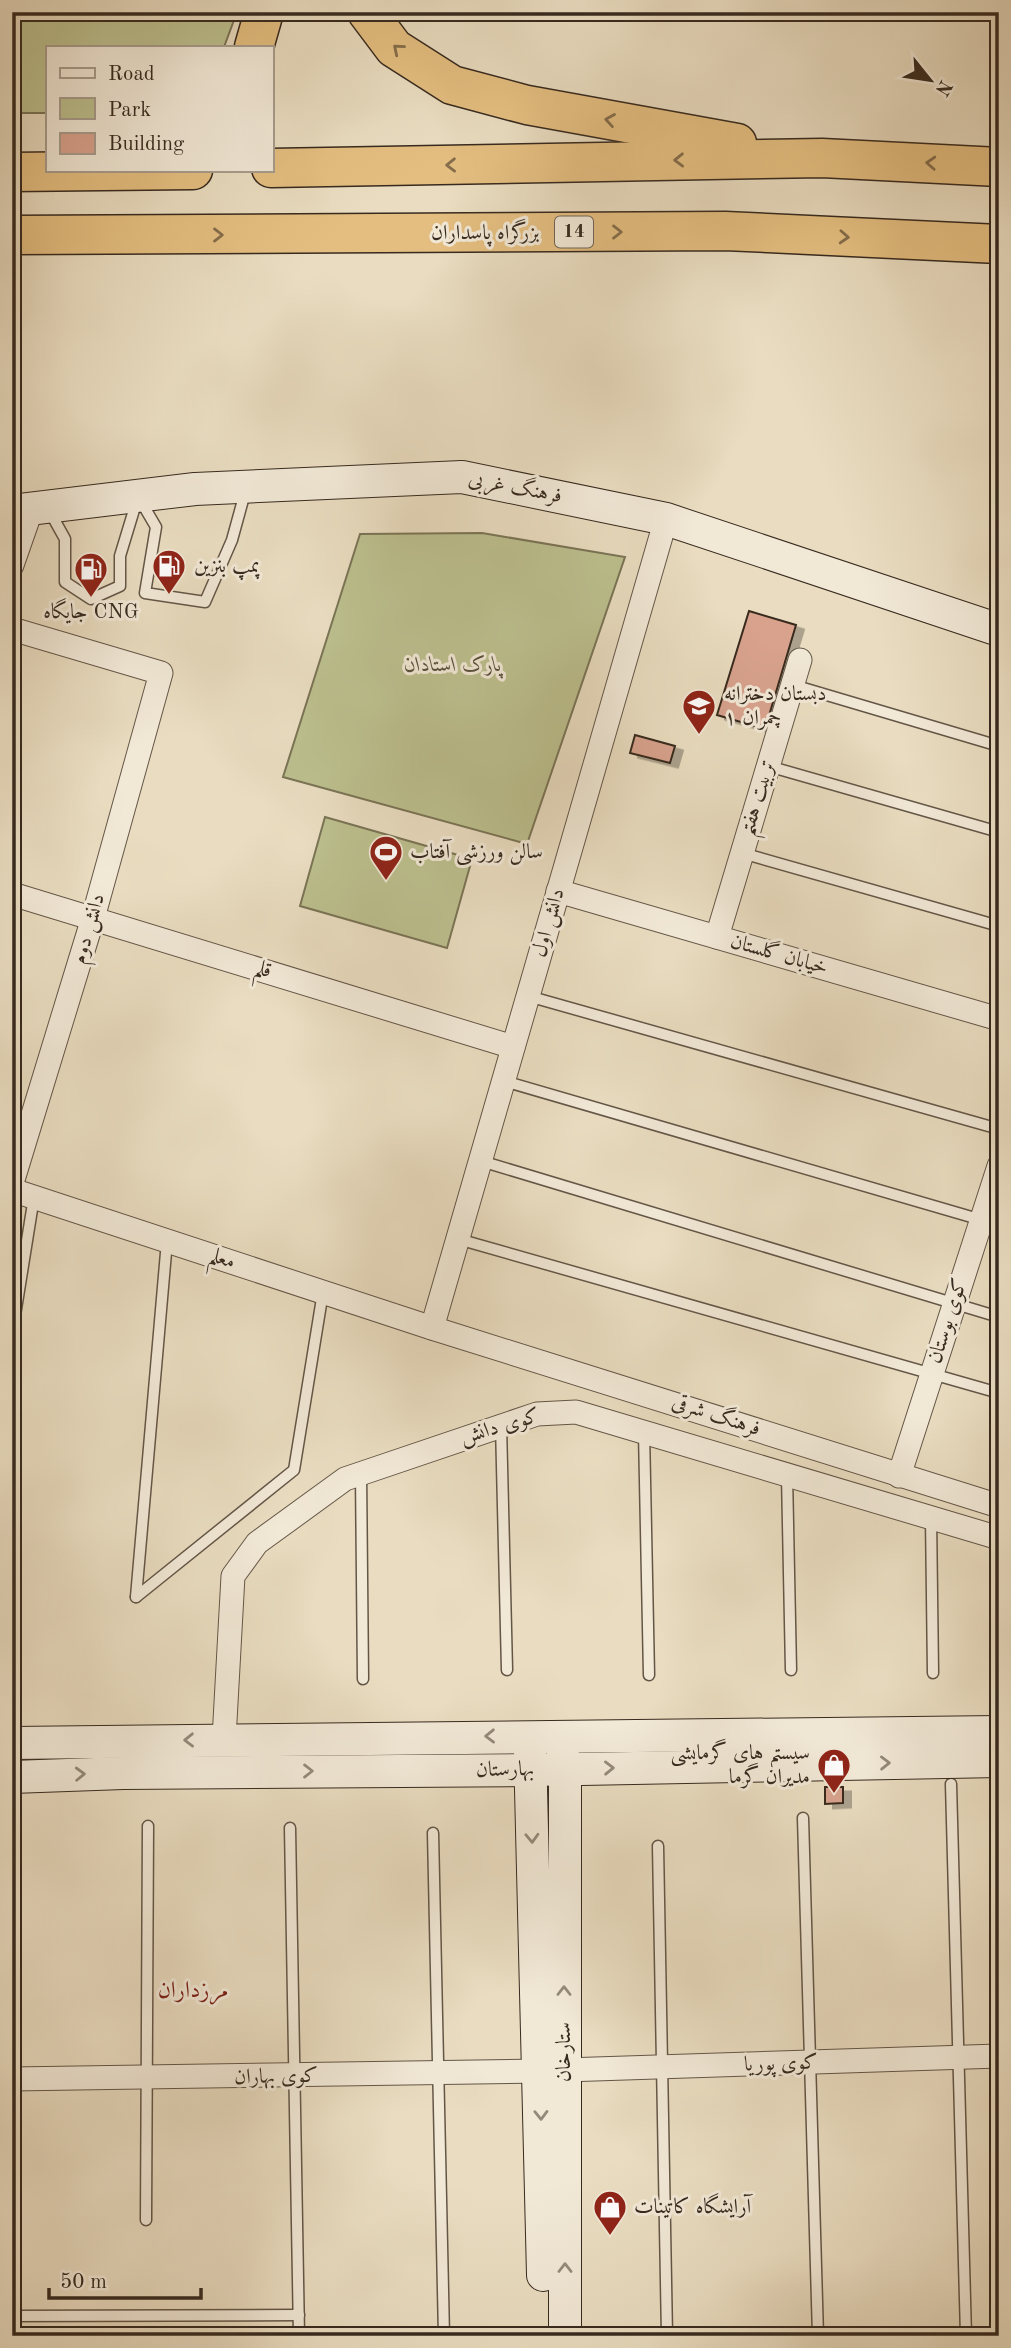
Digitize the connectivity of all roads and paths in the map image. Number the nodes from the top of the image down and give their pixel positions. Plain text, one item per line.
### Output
1 (264, 12) edge
2 (366, 12) edge
3 (254, 46) edge
4 (46, 154) edge
5 (822, 158) junction
6 (12, 160) edge
7 (999, 167) edge
8 (273, 168) edge
9 (12, 172) edge
10 (46, 172) edge
11 (12, 235) edge
12 (150, 235) junction
13 (999, 244) edge
14 (12, 262) edge
15 (246, 487) junction
16 (138, 495) junction
17 (30, 508) edge
18 (666, 519) junction
19 (12, 565) edge
20 (12, 629) edge
21 (999, 630) edge
22 (800, 660) dead end
23 (793, 685) junction
24 (999, 746) edge
25 (768, 766) junction
26 (999, 832) edge
27 (742, 853) junction
28 (558, 891) junction
29 (12, 894) edge
30 (93, 918) junction
31 (999, 926) edge
32 (717, 937) junction
33 (528, 996) junction
34 (999, 1019) edge
35 (513, 1047) junction
36 (504, 1081) junction
37 (999, 1129) edge
38 (481, 1161) junction
39 (999, 1166) edge
40 (12, 1183) edge
41 (23, 1194) edge
42 (990, 1223) edge
43 (458, 1239) junction
44 (167, 1241) junction
45 (323, 1292) junction
46 (954, 1303) junction
47 (999, 1317) edge
48 (432, 1328) junction
49 (12, 1334) edge
50 (931, 1373) junction
51 (999, 1393) edge
52 (501, 1425) junction
53 (644, 1432) junction
54 (361, 1473) junction
55 (787, 1475) junction
56 (899, 1476) junction
57 (999, 1506) edge
58 (931, 1517) junction
59 (999, 1538) edge
60 (507, 1670) dead end
61 (791, 1670) dead end
62 (933, 1673) dead end
63 (649, 1675) dead end
64 (363, 1679) dead end
65 (999, 1732) edge
66 (545, 1735) junction
67 (224, 1740) junction
68 (12, 1743) edge
69 (999, 1761) edge
70 (565, 1768) junction
71 (530, 1770) junction
72 (12, 1777) edge
73 (951, 1784) dead end
74 (803, 1818) dead end
75 (148, 1826) dead end
76 (290, 1828) dead end
77 (433, 1833) dead end
78 (658, 1846) dead end
79 (12, 2003) edge
80 (999, 2056) edge
81 (958, 2058) junction
82 (811, 2063) junction
83 (664, 2067) junction
84 (552, 2070) junction
85 (440, 2074) junction
86 (294, 2077) junction
87 (13, 2078) edge
88 (148, 2078) junction
89 (12, 2137) edge
90 (146, 2220) dead end
91 (299, 2315) junction
92 (12, 2316) edge
93 (299, 2336) edge
94 (444, 2336) edge
95 (544, 2336) edge
96 (565, 2336) edge
97 (667, 2336) edge
98 (818, 2336) edge
99 (966, 2336) edge

1 - 3 highway
5 -> 2 highway
4 - 6 highway
7 -> 5 highway
5 -> 8 highway
9 - 10 highway
11 - 12 highway, بزرگراه پاسداران
12 -> 13 highway, بزرگراه پاسداران / 14
12 - 14 highway, 14
15 - 16 street, فرهنگ غربی
15 - 16 lane
15 - 18 street, فرهنگ غربی
16 - 17 street, فرهنگ غربی
16 - 17 lane
17 - 19 street
18 - 21 street, فرهنگ غربی
18 - 28 street, دانش اول
20 - 30 street, دانش دوم
22 - 23 street, تربیت هفتم
23 - 24 lane
23 - 25 street, تربیت هفتم
25 - 26 lane
25 - 27 street, تربیت هفتم
27 - 31 lane
27 - 32 street, تربیت هفتم
28 - 32 street, خیابان گلستان
28 - 33 street, دانش اول
29 - 30 street, قلم
30 - 35 street, قلم
30 - 40 street, دانش دوم
32 - 34 street, خیابان گلستان
33 - 35 street, دانش اول
33 - 37 lane
35 - 36 street, دانش اول
36 - 38 street, دانش اول
36 - 42 lane
38 - 43 street, دانش اول
38 - 46 lane
39 - 42 street, کوی بوستان
41 - 44 street, معلم
41 - 49 lane
42 - 46 street, کوی بوستان
43 - 48 street, دانش اول
43 - 50 lane
44 - 45 street, معلم
44 - 45 lane
45 - 48 street, معلم
46 - 47 lane
46 - 50 street, کوی بوستان
48 - 56 street, فرهنگ شرقی
50 - 51 lane
50 - 56 street, کوی بوستان
52 - 53 street, کوی دانش
52 - 54 street, کوی دانش
52 - 60 lane
53 - 55 street, کوی دانش
53 - 63 lane
54 - 64 lane
54 - 67 street, کوی دانش
55 - 58 street, کوی دانش
55 - 61 lane
56 - 57 street, فرهنگ شرقی
58 - 59 street, کوی دانش
58 - 62 lane
65 - 66 street, بهارستان
66 -> 67 street, بهارستان
66 - 70 street, ستارخان
66 - 71 street, ستارخان
67 -> 68 street, بهارستان
70 -> 69 street, بهارستان
70 - 71 street, بهارستان
84 -> 70 street, ستارخان
72 -> 71 street, بهارستان
71 -> 84 street, ستارخان
73 - 81 lane
74 - 82 lane
75 - 88 lane
76 - 86 lane
77 - 85 lane
78 - 83 lane
79 - 87 lane
80 - 81 street, کوی پوریا
81 - 82 street, کوی پوریا
81 - 99 lane
82 - 83 street, کوی پوریا
82 - 98 lane
83 - 84 street, کوی پوریا
83 - 97 lane
84 - 85 street, کوی بهاران
84 -> 95 street, ستارخان
96 -> 84 street, ستارخان
85 - 86 street, کوی بهاران
85 - 94 lane
86 - 88 street, کوی بهاران
86 - 91 lane
87 - 88 street, کوی بهاران
87 - 89 lane
88 - 90 lane
91 - 92 lane
91 - 93 lane

